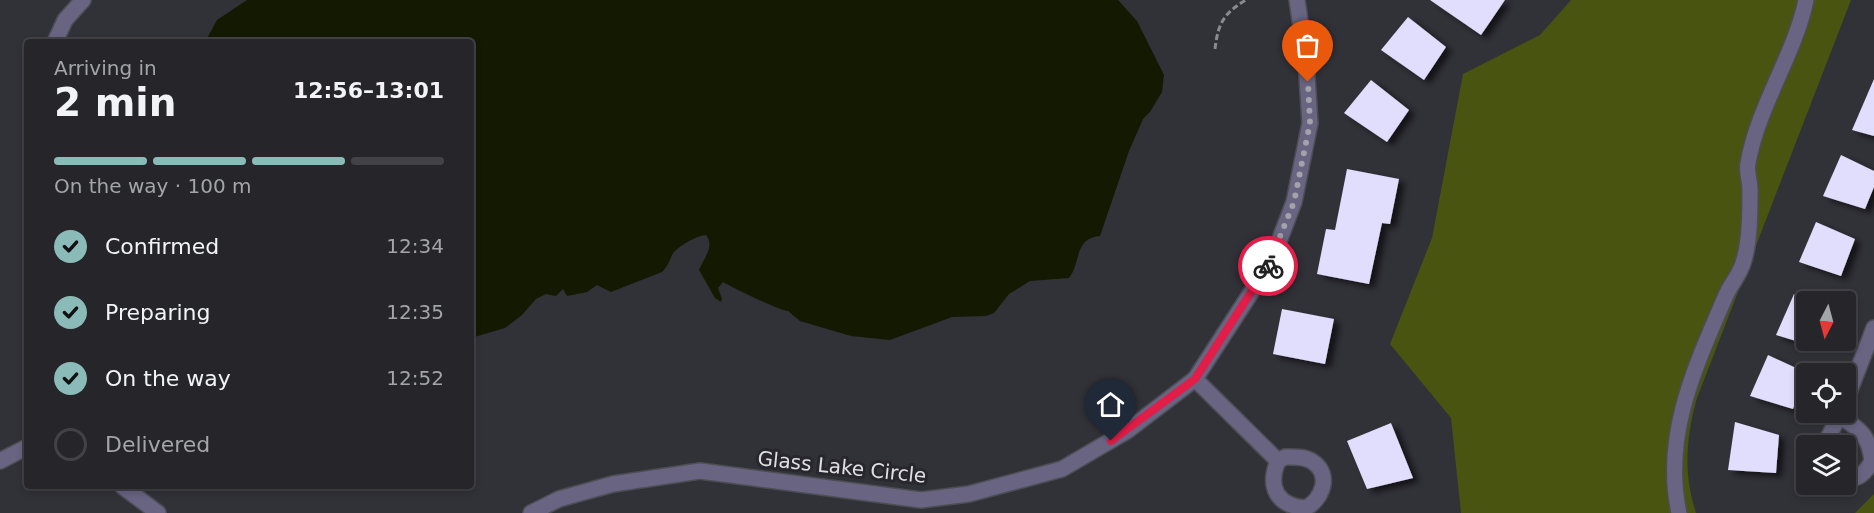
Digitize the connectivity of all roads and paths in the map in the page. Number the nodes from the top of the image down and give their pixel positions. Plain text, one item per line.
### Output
1 (82, 0) edge
2 (1246, 0) edge
3 (1297, 0) edge
4 (1806, 0) edge
5 (57, 39) edge
6 (1215, 49) dead end
7 (1874, 328) edge
8 (1856, 374) edge
9 (1195, 379) junction
10 (1854, 423) edge
11 (24, 449) edge
12 (0, 461) edge
13 (1278, 461) dead end
14 (1856, 478) edge
15 (126, 489) edge
16 (158, 513) edge
17 (531, 513) edge
18 (1679, 513) edge

1 - 5 street
2 - 6 path
3 - 9 street, Glass Lake Circle
4 - 18 street
7 - 8 street
9 - 13 street
9 - 17 street, Glass Lake Circle
10 - 14 street
11 - 12 street
15 - 16 street

